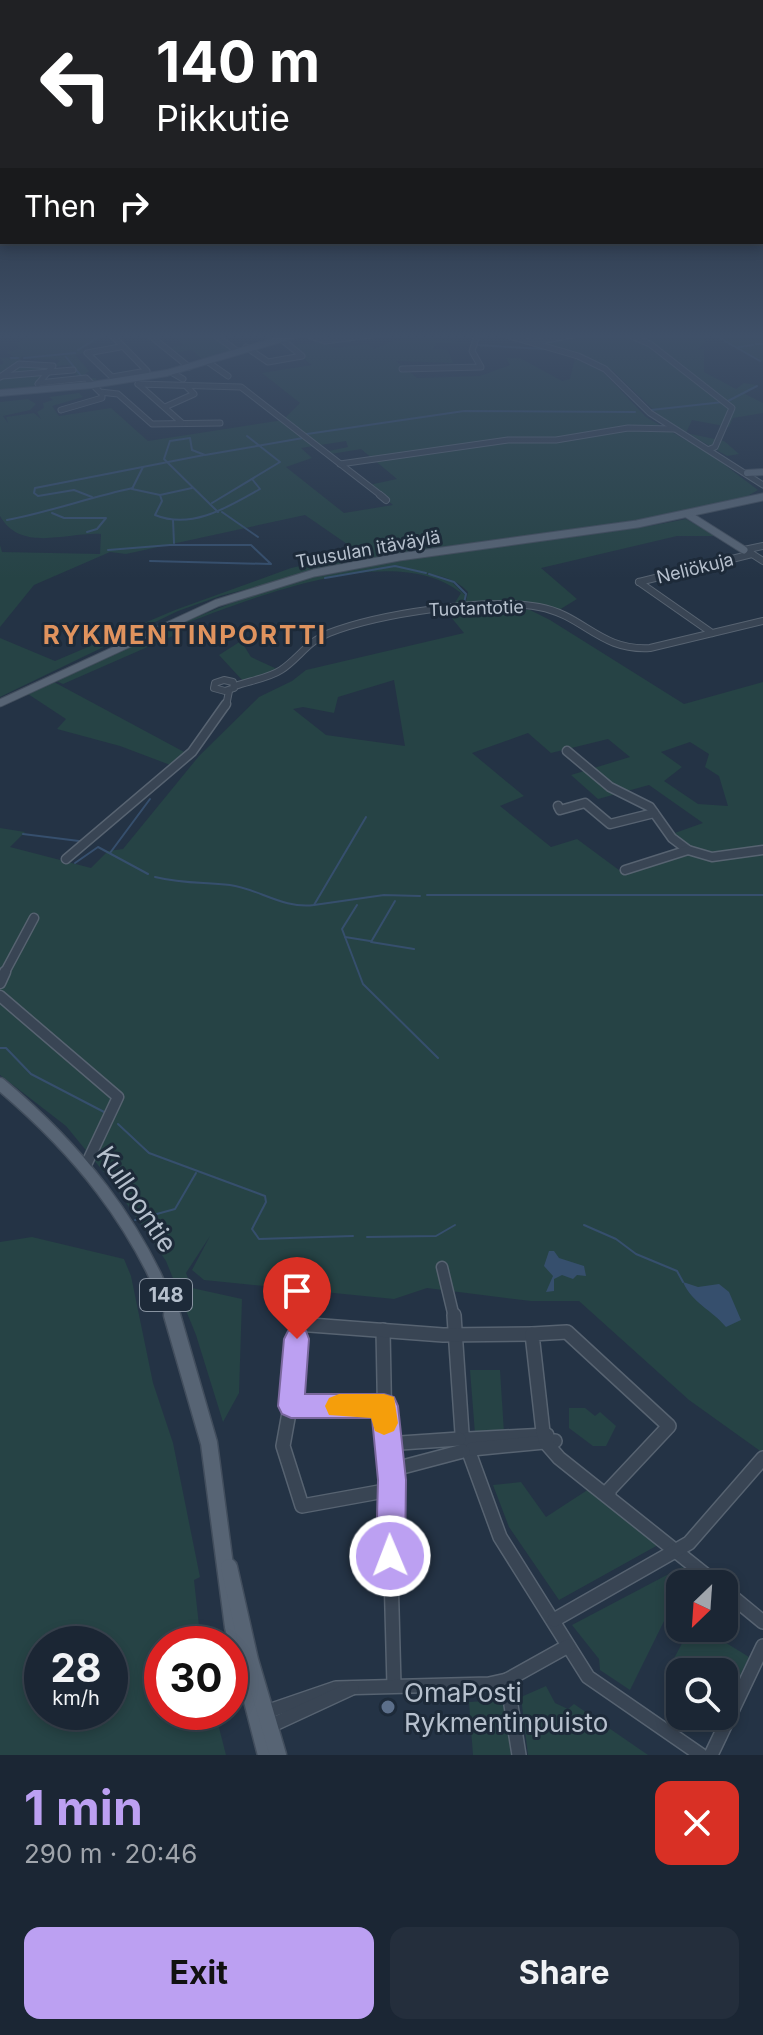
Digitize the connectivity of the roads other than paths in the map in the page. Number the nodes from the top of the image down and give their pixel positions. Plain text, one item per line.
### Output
1 (140, 415) edge
2 (173, 415) edge
3 (277, 415) edge
4 (654, 415) edge
5 (729, 415) edge
6 (220, 423) dead end
7 (182, 424) junction
8 (674, 429) junction
9 (710, 449) junction
10 (340, 464) junction
11 (763, 472) edge
12 (747, 473) junction
13 (763, 485) edge
14 (763, 497) edge
15 (386, 500) dead end
16 (698, 511) junction
17 (681, 515) junction
18 (718, 531) junction
19 (763, 546) edge
20 (748, 552) junction
21 (763, 561) edge
22 (763, 621) edge
23 (712, 633) junction
24 (0, 703) edge
25 (567, 751) dead end
26 (558, 806) dead end
27 (654, 813) junction
28 (688, 850) junction
29 (763, 850) edge
30 (66, 859) dead end
31 (625, 870) dead end
32 (34, 918) dead end
33 (0, 983) edge
34 (0, 996) edge
35 (0, 1084) edge
36 (86, 1165) junction
37 (442, 1267) dead end
38 (383, 1330) junction
39 (532, 1334) junction
40 (456, 1335) junction
41 (291, 1406) junction
42 (384, 1406) junction
43 (547, 1437) junction
44 (386, 1444) junction
45 (466, 1444) junction
46 (763, 1458) edge
47 (391, 1470) junction
48 (390, 1490) junction
49 (609, 1496) junction
50 (676, 1551) junction
51 (700, 1570) edge
52 (738, 1601) edge
53 (554, 1620) junction
54 (763, 1622) edge
55 (568, 1646) junction
56 (763, 1646) edge
57 (507, 1680) junction
58 (394, 1685) junction
59 (262, 1721) junction
60 (266, 1755) edge
61 (278, 1755) edge
62 (519, 1755) edge
63 (701, 1755) edge
64 (711, 1755) edge

1 - 7 street
2 - 7 street
3 - 10 street
4 - 8 street
5 - 9 street
6 - 7 street
8 - 9 street
8 - 10 street
9 - 12 street
10 - 15 street
11 - 12 main road
12 - 13 street
14 - 16 main road, Tuusulan itäväylä
16 - 17 main road, Tuusulan itäväylä
16 - 18 main road
17 - 18 main road
17 - 24 main road, Tuusulan itäväylä
18 - 20 main road
19 - 20 street, Neliökuja
20 - 21 street
20 - 23 street, Neliökuja
22 - 23 street, Tuotantotie
23 - 30 street, Tuotantotie
25 - 27 street
26 - 27 street
27 - 28 street
28 - 29 street
28 - 31 street
32 - 33 street
34 - 36 street
35 - 36 main road, Kulloontie / 148
36 - 59 main road, Kulloontie / 148
37 - 40 street
38 - 40 street
38 - 41 street
38 - 42 street
39 - 40 street
39 - 43 street
39 - 49 street
40 - 53 street
41 - 42 street
41 - 48 street
42 - 44 street
43 - 45 street
43 - 49 street
44 - 45 street
44 - 47 street
45 - 47 street
46 - 50 street
47 - 48 street
48 - 58 street
49 - 50 street
50 - 51 street
50 - 53 street
52 - 54 street
53 - 55 street
55 - 57 street
55 - 63 street
56 - 64 street
57 - 58 street
57 - 62 street
58 - 59 street
59 - 60 main road, Kulloontie / 148
59 - 61 main road, Kulloontie / 148

